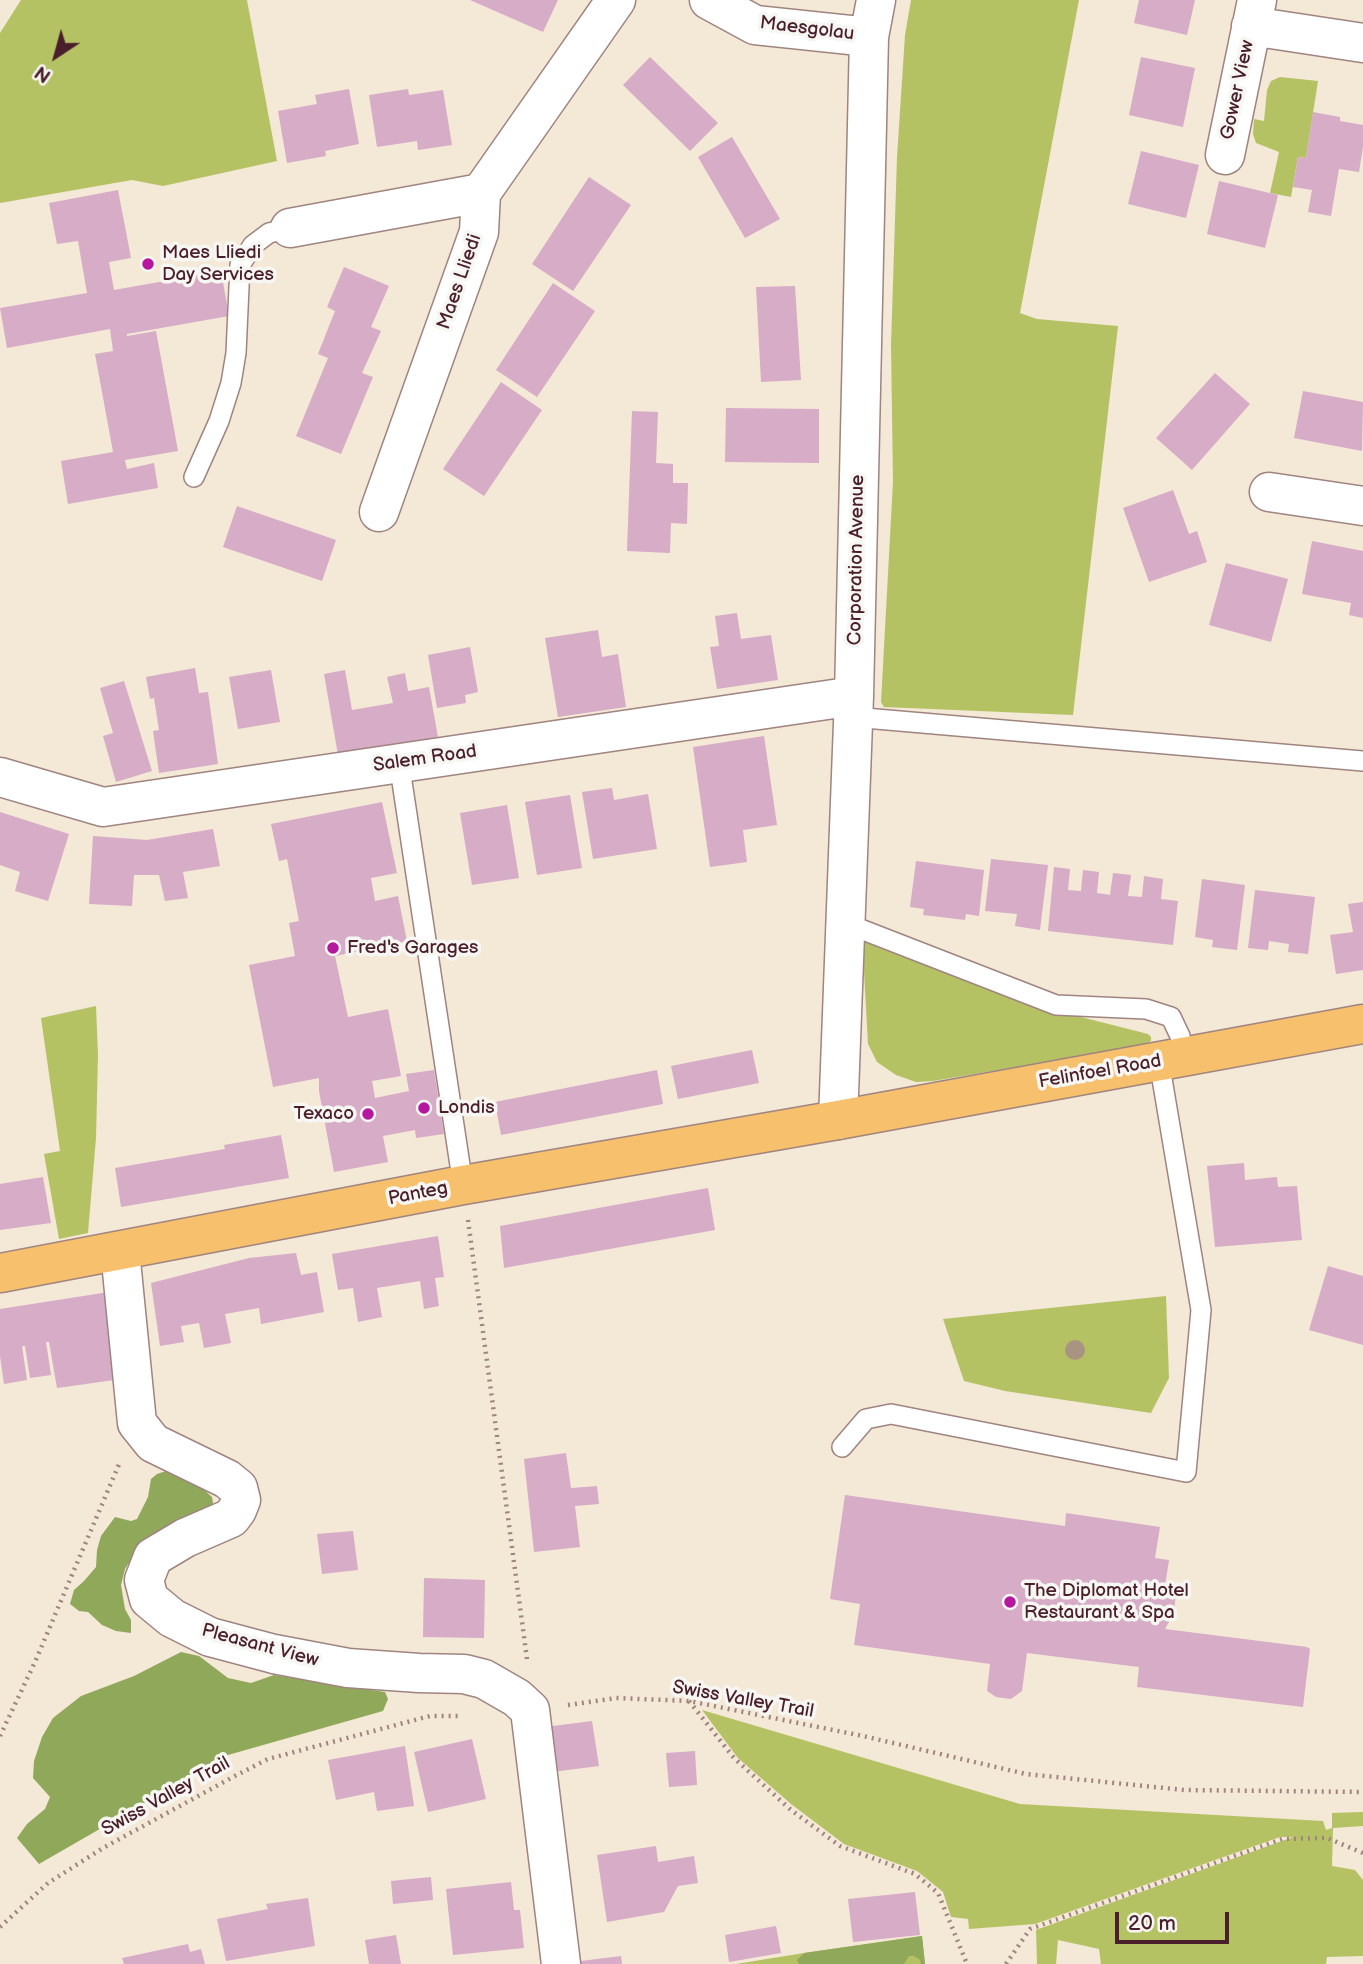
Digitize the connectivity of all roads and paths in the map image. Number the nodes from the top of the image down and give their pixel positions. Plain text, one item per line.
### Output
1 (616, 0) edge
2 (709, 0) edge
3 (876, 0) edge
4 (1254, 13) edge
5 (869, 37) junction
6 (1363, 43) edge
7 (1225, 155) dead end
8 (481, 193) junction
9 (290, 228) joint
10 (194, 477) dead end
11 (1269, 492) dead end
12 (1363, 506) edge
13 (379, 512) dead end
14 (853, 706) junction
15 (1363, 761) edge
16 (398, 762) junction
17 (0, 777) edge
18 (845, 923) junction
19 (1363, 1024) edge
20 (1171, 1059) junction
21 (838, 1120) junction
22 (463, 1185) junction
23 (120, 1251) junction
24 (0, 1273) edge
25 (137, 1423) junction
26 (842, 1447) dead end
27 (524, 1644) dead end
28 (689, 1701) junction
29 (530, 1710) junction
30 (464, 1715) dead end
31 (0, 1736) edge
32 (1363, 1792) edge
33 (1363, 1853) edge
34 (0, 1927) edge
35 (561, 1964) edge
36 (967, 1964) edge
37 (1006, 1964) edge

1 - 8 street
2 - 5 street, Maesgolau
3 - 5 street, Corporation Avenue
4 - 6 street, Gower View
4 - 7 street, Gower View
5 - 14 street, Corporation Avenue
8 - 9 street
8 - 13 street, Maes Lliedi
9 - 10 lane
11 - 12 street
14 - 15 lane
14 - 16 street, Salem Road
14 - 18 street, Corporation Avenue
16 - 17 street, Salem Road
16 - 22 lane
18 - 20 lane
18 - 21 street, Corporation Avenue
19 - 20 main road, Felinfoel Road
20 - 21 main road, Felinfoel Road
20 - 26 lane
21 - 22 main road, Panteg
22 - 23 main road, Panteg
22 - 27 path
23 - 24 main road, Panteg
23 - 25 street
25 - 29 street, Pleasant View
25 - 31 path
28 - 29 path, Swiss Valley Trail
28 - 32 path, Swiss Valley Trail
28 - 36 path
29 - 35 street
30 - 34 path, Swiss Valley Trail
33 - 37 path

